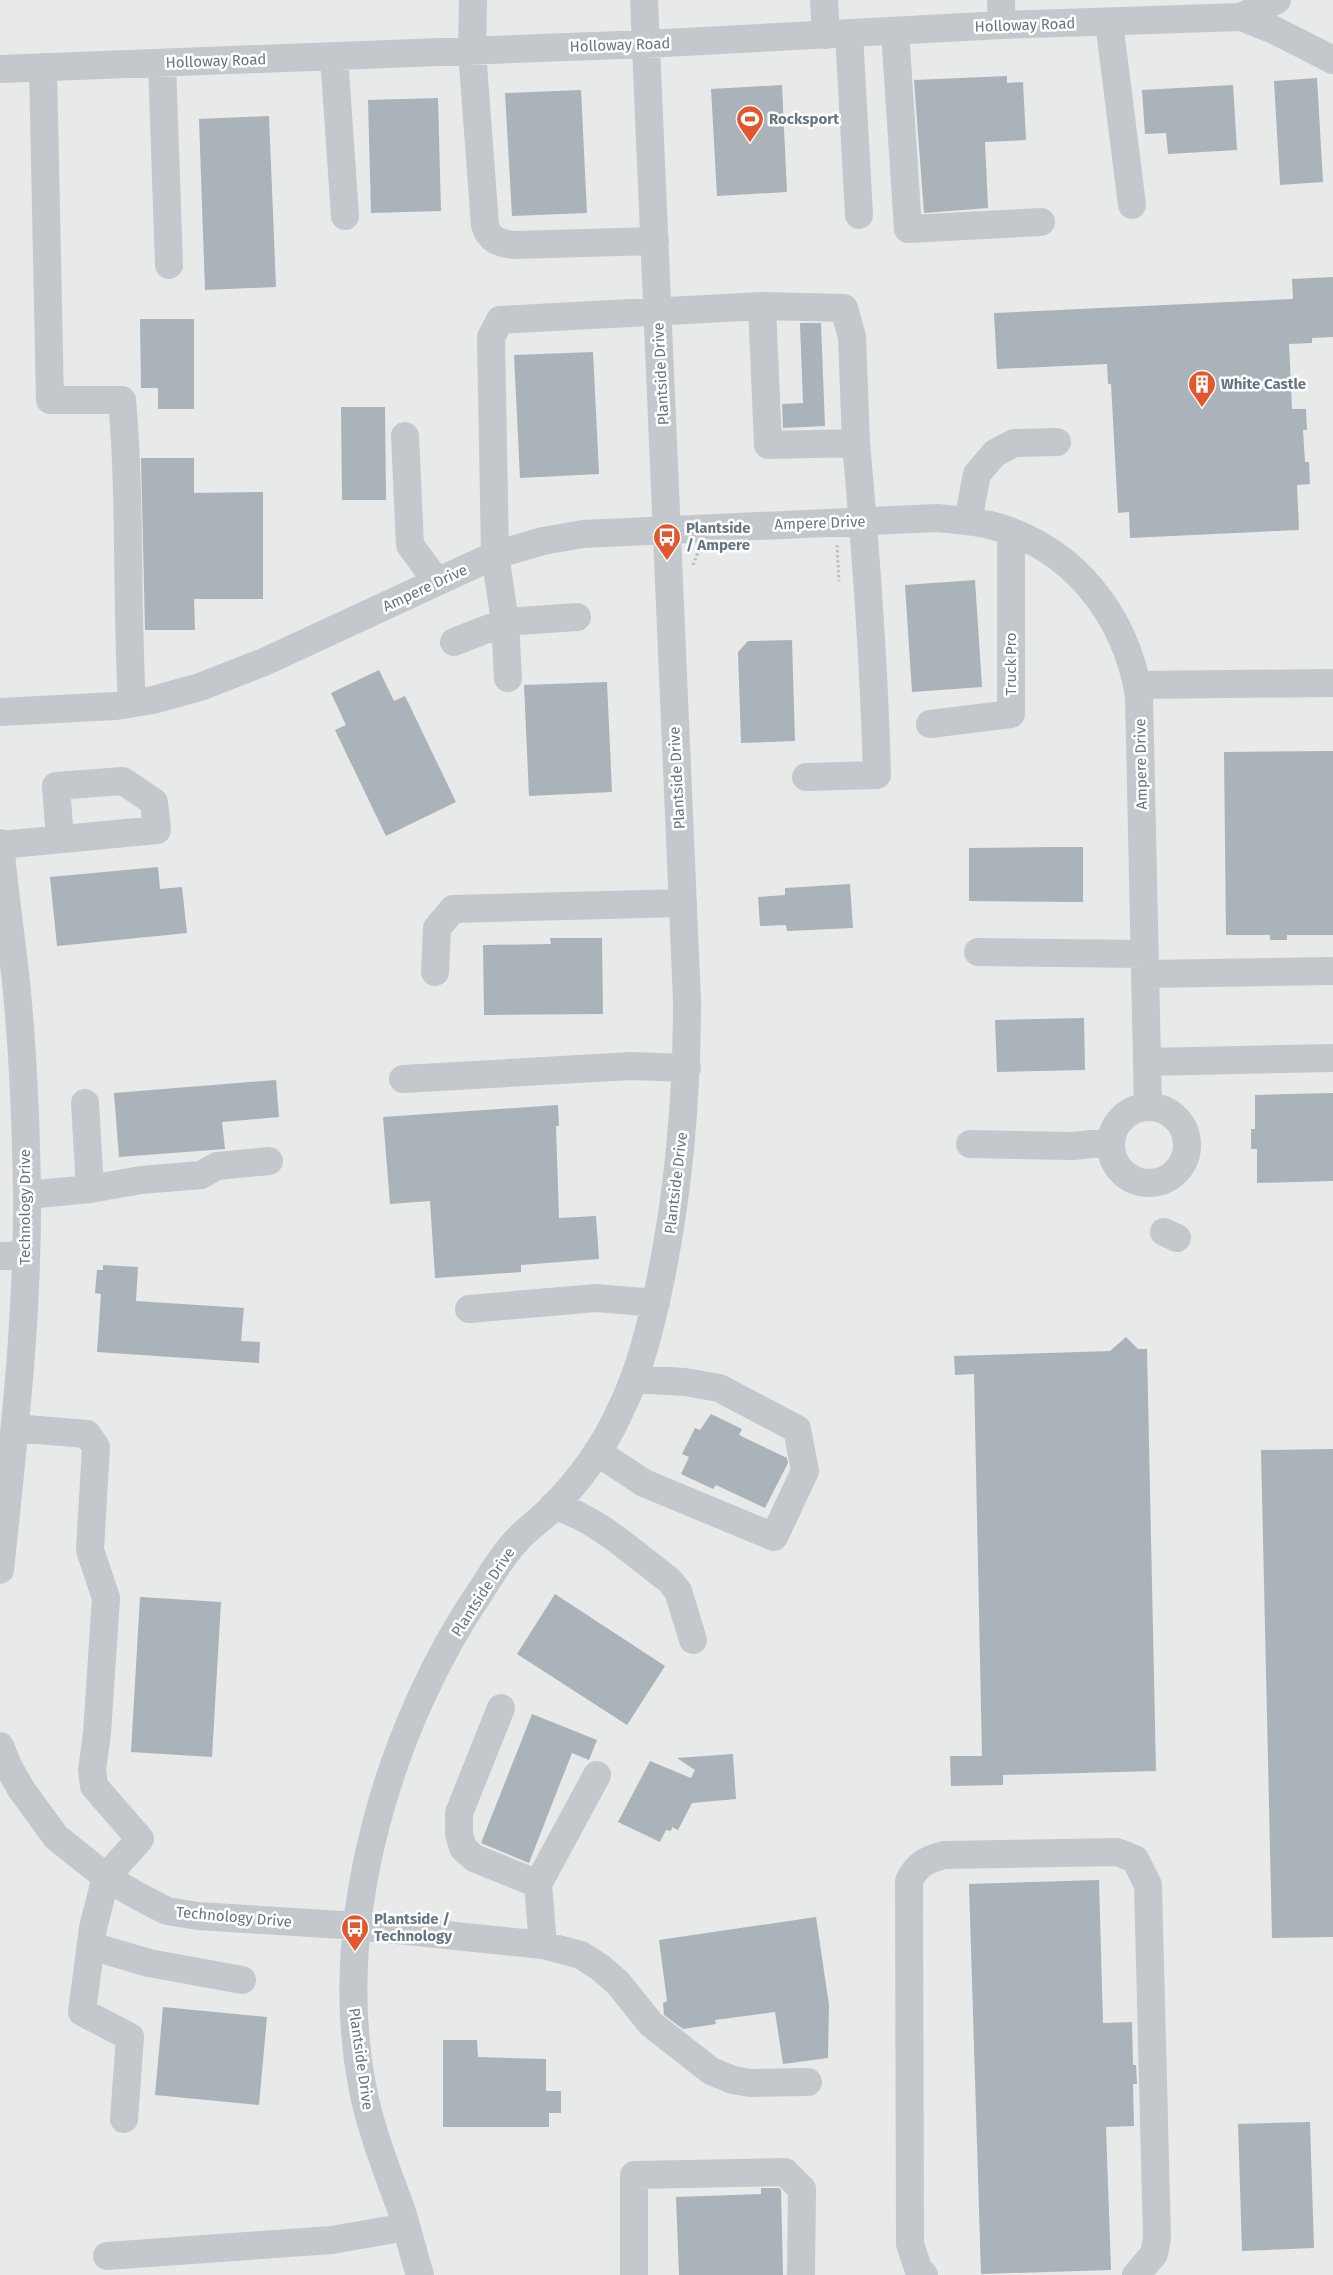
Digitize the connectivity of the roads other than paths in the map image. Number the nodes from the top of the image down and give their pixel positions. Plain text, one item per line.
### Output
1 (473, 0) edge
2 (644, 0) edge
3 (824, 0) edge
4 (1277, 0) edge
5 (1190, 9) edge
6 (1002, 13) edge
7 (1241, 17) junction
8 (1108, 22) junction
9 (895, 31) junction
10 (838, 34) junction
11 (646, 44) junction
12 (472, 51) junction
13 (334, 56) junction
14 (1333, 60) edge
15 (162, 63) junction
16 (44, 67) junction
17 (0, 69) edge
18 (1132, 206) dead end
19 (859, 215) dead end
20 (344, 216) dead end
21 (1042, 222) dead end
22 (655, 241) junction
23 (169, 265) dead end
24 (762, 306) junction
25 (658, 312) junction
26 (405, 436) dead end
27 (856, 442) junction
28 (1057, 442) dead end
29 (863, 521) junction
30 (968, 521) junction
31 (666, 529) junction
32 (1011, 532) junction
33 (495, 555) junction
34 (437, 582) junction
35 (577, 618) dead end
36 (505, 622) junction
37 (454, 642) dead end
38 (508, 678) dead end
39 (1333, 683) edge
40 (1138, 685) junction
41 (132, 703) junction
42 (0, 712) edge
43 (930, 724) dead end
44 (806, 777) dead end
45 (60, 839) dead end
46 (0, 844) edge
47 (683, 903) junction
48 (4, 926) edge
49 (978, 952) dead end
50 (1145, 964) junction
51 (1333, 971) edge
52 (435, 972) dead end
53 (1333, 1058) edge
54 (1147, 1062) junction
55 (687, 1068) junction
56 (403, 1079) dead end
57 (85, 1102) dead end
58 (1148, 1107) junction
59 (1111, 1142) junction
60 (970, 1144) dead end
61 (269, 1161) dead end
62 (90, 1189) junction
63 (26, 1195) junction
64 (13, 1256) edge
65 (656, 1302) junction
66 (469, 1309) dead end
67 (634, 1379) junction
68 (15, 1428) junction
69 (598, 1452) junction
70 (554, 1506) junction
71 (0, 1570) edge
72 (693, 1640) dead end
73 (501, 1708) dead end
74 (0, 1746) edge
75 (597, 1775) dead end
76 (106, 1877) junction
77 (538, 1884) junction
78 (358, 1926) junction
79 (543, 1945) junction
80 (91, 1946) junction
81 (242, 1980) dead end
82 (808, 2082) dead end
83 (124, 2119) dead end
84 (406, 2228) junction
85 (107, 2256) dead end
86 (420, 2275) edge
87 (634, 2275) edge
88 (802, 2275) edge
89 (924, 2275) edge
90 (1136, 2275) edge

1 - 12 street
2 - 11 street, Plantside Drive
3 - 10 street
4 - 7 street
5 - 7 street, Holloway Road
5 - 8 street, Holloway Road
6 - 8 street, Holloway Road
6 - 9 street, Holloway Road
7 - 14 street
8 - 18 street
9 - 10 street, Holloway Road
9 - 21 street
10 - 11 street, Holloway Road
10 - 19 street
11 - 12 street, Holloway Road
11 - 22 street, Plantside Drive
12 - 13 street, Holloway Road
12 - 22 street
13 - 15 street, Holloway Road
13 - 20 street
15 - 16 street, Holloway Road
15 - 23 street
16 - 17 street, Holloway Road
16 - 41 street
22 - 25 street, Plantside Drive
24 - 25 street
24 - 27 street
24 - 27 street
25 - 31 street, Plantside Drive
25 - 33 street
26 - 34 street
27 - 29 street
28 - 30 street
29 - 30 street, Ampere Drive
29 - 31 street, Ampere Drive
29 - 44 street
30 - 32 street, Ampere Drive
31 - 33 street, Ampere Drive
31 - 47 street, Plantside Drive
32 - 40 street, Ampere Drive
32 - 43 street, Truck Pro
33 - 34 street, Ampere Drive
33 - 36 street
34 - 41 street, Ampere Drive
35 - 36 street
36 - 37 street
36 - 38 street
39 - 40 street
40 - 50 street, Ampere Drive
41 - 42 street, Ampere Drive
45 - 46 street
46 - 48 street, Technology Drive
47 - 52 street
47 - 55 street, Plantside Drive
48 - 63 street, Technology Drive
49 - 50 street
50 - 51 street
50 - 54 street, Ampere Drive
53 - 54 street
54 - 58 street, Ampere Drive
55 - 56 street
55 - 65 street, Plantside Drive
57 - 62 street
58 - 59 street
58 - 59 street
59 - 60 street
61 - 62 street
62 - 63 street
63 - 64 street, Technology Drive
64 - 68 street, Technology Drive
65 - 66 street
65 - 67 street, Plantside Drive
67 - 69 street, Plantside Drive
67 - 69 street
68 - 71 street, Technology Drive
68 - 76 street
69 - 70 street, Plantside Drive
70 - 72 street
70 - 78 street, Plantside Drive
73 - 77 street
74 - 76 street, Technology Drive
75 - 77 street
76 - 78 street, Technology Drive
76 - 80 street
77 - 79 street
78 - 79 street, Technology Drive
78 - 84 street, Plantside Drive
79 - 82 street, Technology Drive
80 - 81 street
80 - 83 street
84 - 85 street
84 - 86 street, Plantside Drive
87 - 88 street
89 - 90 street

